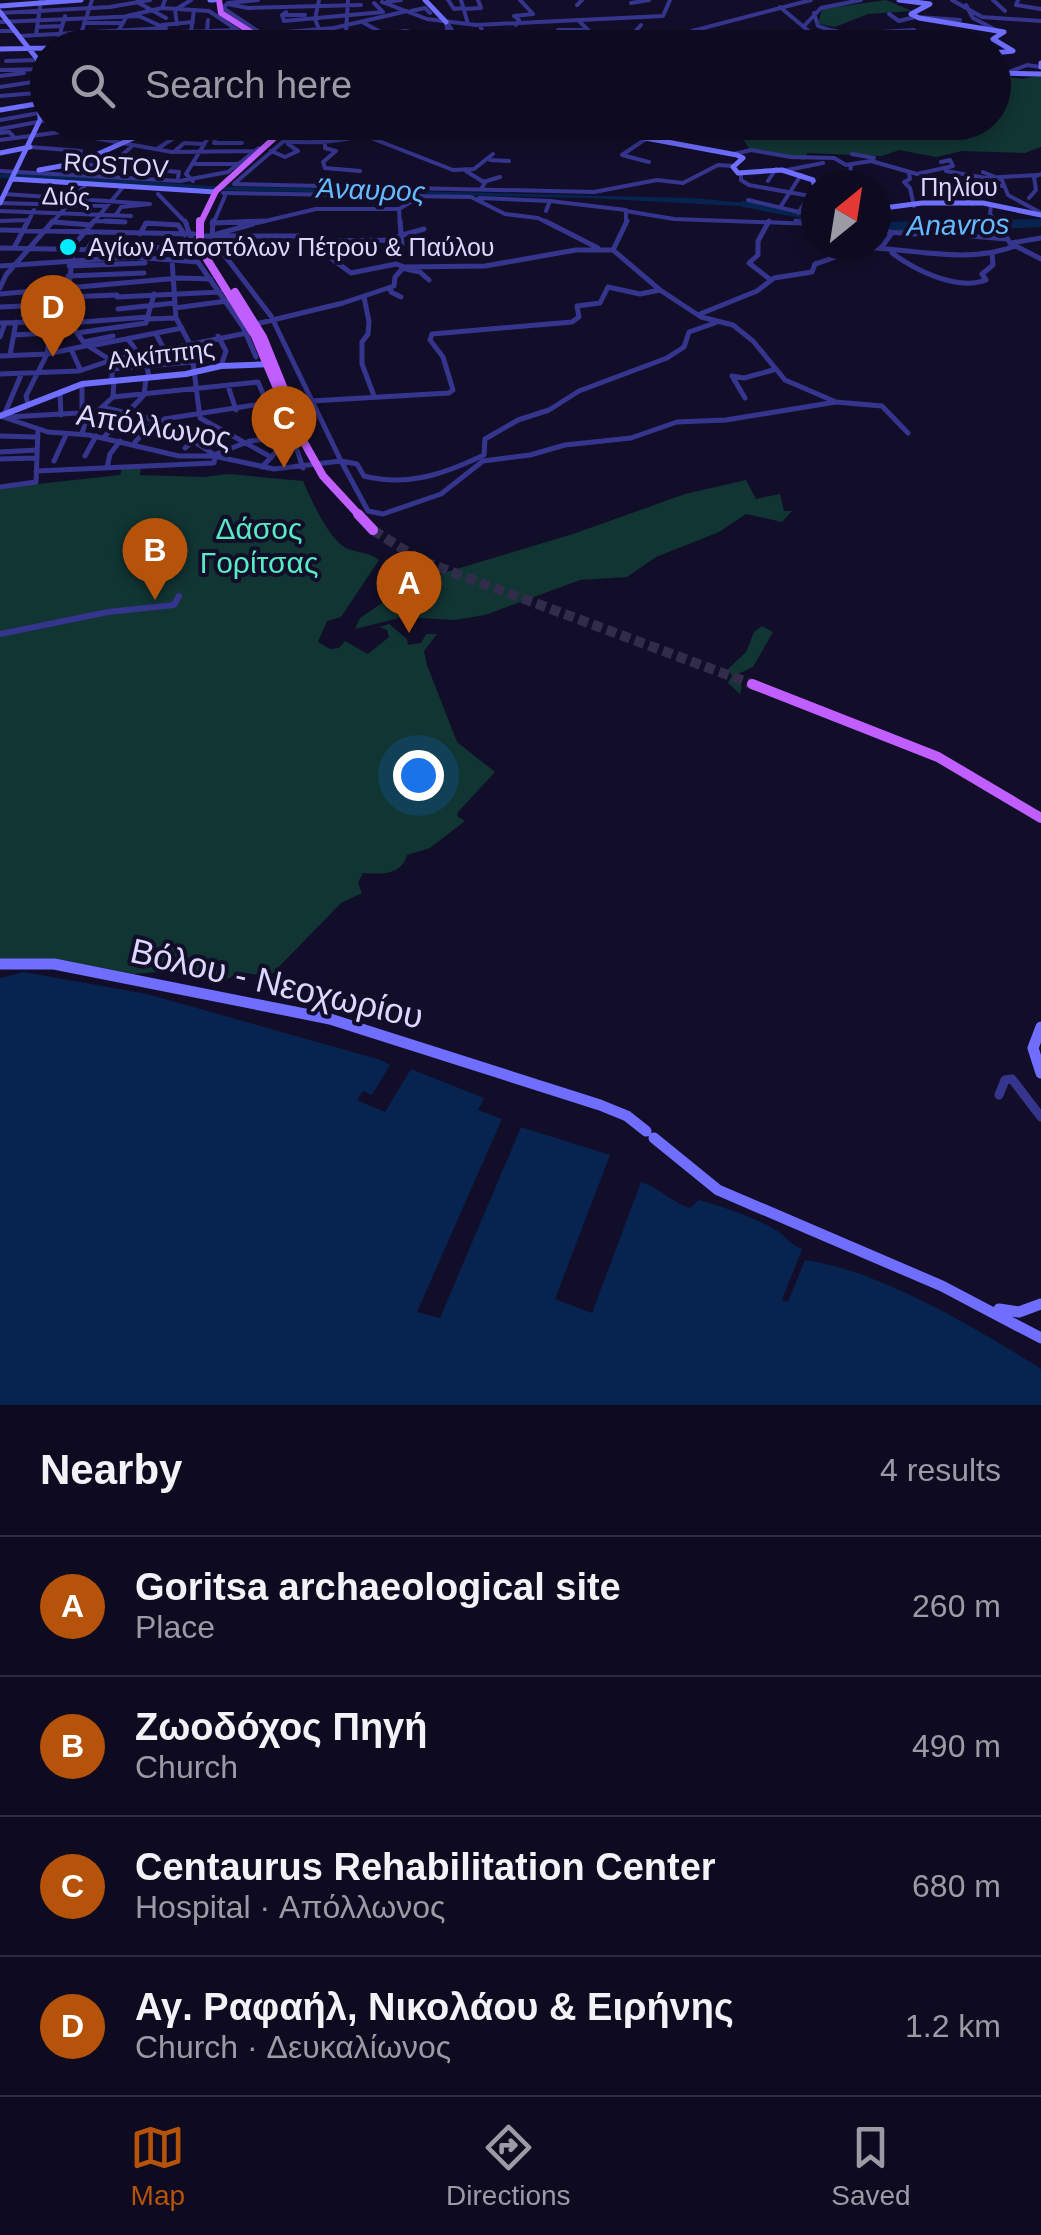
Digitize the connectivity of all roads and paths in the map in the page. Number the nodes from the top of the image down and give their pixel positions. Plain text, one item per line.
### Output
1 (69, 0) edge
2 (81, 0) edge
3 (92, 0) edge
4 (99, 0) edge
5 (119, 0) edge
6 (150, 0) edge
7 (165, 0) edge
8 (190, 0) edge
9 (274, 0) edge
10 (398, 0) edge
11 (425, 0) edge
12 (448, 0) edge
13 (461, 0) edge
14 (478, 0) edge
15 (520, 0) edge
16 (582, 0) edge
17 (649, 0) edge
18 (670, 0) edge
19 (811, 0) edge
20 (861, 0) edge
21 (899, 0) edge
22 (952, 0) edge
23 (993, 0) edge
24 (1018, 0) edge
25 (240, 1) edge
26 (41, 2) edge
27 (136, 2) edge
28 (218, 2) edge
29 (318, 2) edge
30 (335, 2) edge
31 (348, 2) edge
32 (838, 2) edge
33 (253, 3) edge
34 (289, 3) edge
35 (305, 3) edge
36 (361, 3) edge
37 (378, 3) edge
38 (631, 3) dead end
39 (780, 3) edge
40 (124, 5) junction
41 (577, 5) dead end
42 (966, 5) dead end
43 (0, 6) edge
44 (274, 7) junction
45 (18, 8) junction
46 (89, 8) junction
47 (106, 8) junction
48 (67, 9) junction
49 (159, 9) junction
50 (367, 9) dead end
51 (464, 9) junction
52 (1041, 9) edge
53 (194, 10) junction
54 (39, 11) junction
55 (409, 11) junction
56 (1005, 11) dead end
57 (438, 12) junction
58 (430, 13) junction
59 (814, 13) junction
60 (970, 13) junction
61 (889, 14) dead end
62 (133, 15) junction
63 (360, 15) junction
64 (418, 15) junction
65 (248, 16) dead end
66 (284, 16) dead end
67 (346, 16) junction
68 (176, 17) junction
69 (334, 17) junction
70 (916, 17) junction
71 (64, 18) junction
72 (166, 18) junction
73 (303, 18) junction
74 (315, 19) junction
75 (534, 19) junction
76 (570, 19) dead end
77 (38, 20) junction
78 (85, 20) junction
79 (208, 20) dead end
80 (960, 20) dead end
81 (1041, 20) edge
82 (0, 22) edge
83 (8, 22) junction
84 (194, 22) junction
85 (224, 22) junction
86 (446, 22) junction
87 (580, 22) junction
88 (122, 23) junction
89 (362, 23) junction
90 (557, 23) junction
91 (151, 24) junction
92 (468, 24) junction
93 (480, 25) junction
94 (516, 25) junction
95 (641, 25) dead end
96 (806, 25) junction
97 (62, 26) junction
98 (37, 28) joint
99 (166, 28) junction
100 (334, 28) junction
101 (346, 28) junction
102 (61, 30) edge
103 (82, 30) edge
104 (118, 30) edge
105 (142, 30) edge
106 (170, 30) edge
107 (190, 30) edge
108 (207, 30) edge
109 (220, 30) edge
110 (237, 30) edge
111 (249, 30) edge
112 (255, 30) edge
113 (303, 30) edge
114 (319, 30) edge
115 (330, 30) edge
116 (375, 30) edge
117 (447, 30) edge
118 (453, 30) edge
119 (481, 30) edge
120 (558, 30) joint
121 (581, 30) joint
122 (637, 30) edge
123 (695, 30) edge
124 (811, 30) edge
125 (826, 30) edge
126 (996, 30) joint
127 (0, 32) edge
128 (18, 34) junction
129 (30, 35) edge
130 (2, 49) edge
131 (16, 49) junction
132 (30, 53) edge
133 (26, 54) junction
134 (30, 56) edge
135 (30, 56) edge
136 (0, 58) edge
137 (6, 62) junction
138 (1041, 68) edge
139 (1011, 71) edge
140 (18, 72) junction
141 (30, 73) edge
142 (1011, 73) edge
143 (1, 74) edge
144 (30, 80) edge
145 (22, 84) junction
146 (0, 87) edge
147 (30, 93) edge
148 (0, 96) edge
149 (30, 105) edge
150 (0, 110) edge
151 (30, 118) edge
152 (8, 119) junction
153 (0, 120) edge
154 (30, 122) edge
155 (0, 131) edge
156 (30, 135) edge
157 (14, 138) junction
158 (0, 140) edge
159 (33, 140) edge
160 (93, 140) edge
161 (99, 140) edge
162 (129, 140) edge
163 (171, 140) edge
164 (209, 140) edge
165 (242, 140) edge
166 (269, 140) edge
167 (274, 140) edge
168 (285, 140) edge
169 (353, 140) edge
170 (372, 140) edge
171 (644, 140) edge
172 (663, 140) edge
173 (109, 142) joint
174 (283, 142) junction
175 (120, 144) junction
176 (204, 144) junction
177 (325, 144) junction
178 (132, 146) junction
179 (30, 147) junction
180 (156, 149) junction
181 (81, 151) junction
182 (255, 151) junction
183 (272, 151) junction
184 (200, 152) junction
185 (238, 152) junction
186 (174, 154) junction
187 (734, 154) junction
188 (852, 154) dead end
189 (2, 155) edge
190 (134, 158) junction
191 (144, 159) dead end
192 (509, 161) dead end
193 (84, 162) junction
194 (323, 162) junction
195 (649, 162) dead end
196 (823, 162) dead end
197 (881, 162) junction
198 (942, 162) dead end
199 (192, 164) junction
200 (238, 164) junction
201 (851, 165) junction
202 (734, 166) junction
203 (316, 168) dead end
204 (18, 170) junction
205 (39, 170) joint
206 (53, 170) junction
207 (465, 170) junction
208 (776, 170) junction
209 (787, 170) junction
210 (850, 170) edge
211 (945, 170) junction
212 (0, 171) edge
213 (167, 171) dead end
214 (360, 171) dead end
215 (983, 172) dead end
216 (909, 173) junction
217 (742, 174) junction
218 (922, 174) junction
219 (1039, 174) edge
220 (800, 175) joint
221 (182, 177) junction
222 (500, 177) dead end
223 (997, 178) junction
224 (13, 179) junction
225 (54, 180) junction
226 (768, 180) dead end
227 (86, 183) junction
228 (114, 185) junction
229 (482, 185) junction
230 (993, 186) dead end
231 (1004, 186) junction
232 (122, 187) junction
233 (770, 189) junction
234 (149, 190) joint
235 (160, 192) junction
236 (221, 192) junction
237 (790, 192) junction
238 (801, 192) edge
239 (942, 192) junction
240 (2, 193) edge
241 (585, 193) junction
242 (44, 196) junction
243 (419, 196) junction
244 (74, 198) junction
245 (1016, 198) junction
246 (1029, 198) junction
247 (111, 200) junction
248 (550, 200) junction
249 (748, 200) dead end
250 (1039, 200) edge
251 (593, 202) junction
252 (760, 202) junction
253 (488, 203) junction
254 (38, 204) junction
255 (972, 204) junction
256 (68, 205) junction
257 (958, 205) junction
258 (991, 205) junction
259 (106, 206) junction
260 (781, 206) junction
261 (891, 206) edge
262 (914, 206) junction
263 (801, 209) edge
264 (399, 210) junction
265 (627, 210) junction
266 (0, 211) edge
267 (32, 212) junction
268 (555, 212) dead end
269 (60, 213) junction
270 (798, 213) junction
271 (801, 214) edge
272 (1041, 214) edge
273 (99, 215) junction
274 (116, 216) junction
275 (131, 216) dead end
276 (28, 220) junction
277 (769, 221) junction
278 (0, 222) edge
279 (53, 222) junction
280 (125, 222) dead end
281 (92, 223) junction
282 (212, 223) junction
283 (254, 223) junction
284 (801, 223) edge
285 (998, 224) junction
286 (424, 229) dead end
287 (981, 229) junction
288 (0, 230) edge
289 (23, 230) junction
290 (891, 230) edge
291 (45, 231) junction
292 (85, 232) junction
293 (97, 233) junction
294 (106, 233) junction
295 (136, 234) junction
296 (202, 235) junction
297 (171, 236) junction
298 (184, 236) junction
299 (342, 236) dead end
300 (971, 236) dead end
301 (984, 238) junction
302 (1006, 238) junction
303 (1041, 238) edge
304 (324, 240) junction
305 (400, 240) junction
306 (1014, 245) junction
307 (173, 247) junction
308 (0, 248) edge
309 (14, 248) junction
310 (598, 248) junction
311 (29, 249) junction
312 (130, 249) junction
313 (72, 250) junction
314 (87, 250) junction
315 (98, 250) junction
316 (613, 250) junction
317 (892, 252) joint
318 (992, 253) junction
319 (128, 257) junction
320 (406, 257) dead end
321 (1041, 259) edge
322 (145, 260) junction
323 (172, 260) junction
324 (830, 260) edge
325 (97, 262) junction
326 (72, 264) junction
327 (14, 265) junction
328 (122, 265) junction
329 (0, 266) edge
330 (402, 267) junction
331 (144, 274) junction
332 (112, 275) junction
333 (121, 275) junction
334 (3, 276) edge
335 (68, 276) junction
336 (80, 276) junction
337 (96, 276) junction
338 (172, 279) junction
339 (211, 280) junction
340 (429, 280) dead end
341 (771, 280) junction
342 (144, 283) junction
343 (134, 285) junction
344 (115, 287) junction
345 (391, 287) junction
346 (68, 288) junction
347 (94, 288) junction
348 (660, 290) junction
349 (0, 291) edge
350 (174, 292) junction
351 (220, 292) junction
352 (154, 294) junction
353 (137, 295) junction
354 (118, 296) junction
355 (364, 297) junction
356 (400, 297) dead end
357 (226, 301) junction
358 (66, 304) junction
359 (175, 305) junction
360 (26, 306) junction
361 (150, 306) junction
362 (0, 307) edge
363 (118, 309) junction
364 (23, 314) junction
365 (698, 314) junction
366 (118, 318) junction
367 (148, 318) junction
368 (176, 318) junction
369 (273, 320) junction
370 (19, 322) junction
371 (52, 322) junction
372 (67, 322) junction
373 (719, 322) junction
374 (3, 323) edge
375 (256, 324) junction
376 (182, 328) junction
377 (50, 333) junction
378 (77, 333) junction
379 (247, 333) junction
380 (156, 334) junction
381 (14, 336) junction
382 (0, 337) edge
383 (219, 337) junction
384 (128, 339) junction
385 (86, 345) junction
386 (191, 346) junction
387 (71, 349) junction
388 (165, 351) junction
389 (47, 354) junction
390 (0, 356) edge
391 (10, 356) junction
392 (142, 357) junction
393 (256, 357) dead end
394 (112, 360) junction
395 (193, 362) junction
396 (271, 362) junction
397 (148, 366) junction
398 (221, 366) junction
399 (78, 370) junction
400 (112, 370) junction
401 (774, 370) junction
402 (196, 373) junction
403 (0, 374) edge
404 (22, 374) junction
405 (38, 375) junction
406 (147, 378) junction
407 (113, 381) junction
408 (79, 385) junction
409 (228, 386) junction
410 (198, 390) junction
411 (60, 391) junction
412 (144, 395) junction
413 (374, 396) junction
414 (113, 397) junction
415 (745, 398) dead end
416 (311, 400) junction
417 (836, 402) junction
418 (28, 404) junction
419 (82, 410) junction
420 (99, 410) junction
421 (236, 410) junction
422 (128, 412) junction
423 (200, 414) junction
424 (62, 415) junction
425 (2, 418) edge
426 (161, 419) junction
427 (19, 423) junction
428 (222, 430) junction
429 (48, 432) junction
430 (37, 433) junction
431 (908, 433) dead end
432 (66, 434) junction
433 (80, 434) junction
434 (0, 436) edge
435 (12, 437) junction
436 (100, 437) junction
437 (194, 438) junction
438 (286, 440) junction
439 (120, 441) junction
440 (134, 443) junction
441 (245, 443) junction
442 (73, 448) dead end
443 (184, 448) dead end
444 (37, 454) junction
445 (215, 455) junction
446 (0, 456) edge
447 (85, 456) dead end
448 (179, 456) junction
449 (271, 457) junction
450 (54, 461) dead end
451 (341, 461) junction
452 (176, 466) junction
453 (262, 467) junction
454 (107, 468) junction
455 (303, 468) junction
456 (36, 471) junction
457 (0, 487) edge
458 (373, 530) tunnel mouth
459 (180, 596) dead end
460 (0, 634) edge
461 (752, 684) tunnel mouth
462 (1041, 818) edge
463 (0, 964) edge
464 (1041, 1027) edge
465 (1041, 1073) edge
466 (998, 1095) dead end
467 (1041, 1117) edge
468 (650, 1135) joint
469 (955, 1292) junction
470 (1041, 1304) edge
471 (1025, 1309) junction
472 (1037, 1336) edge

1 - 2 street
1 - 26 street
1 - 48 street
3 - 46 street
4 - 47 street
5 - 40 street
6 - 27 street
7 - 49 street
8 - 68 street
9 - 44 street
10 - 37 street
11 - 57 street
12 - 51 street
13 - 51 street
14 - 51 street
15 - 75 street
16 - 41 street
17 - 38 street
18 - 87 street
19 - 39 street
20 - 32 street
21 - 70 street
22 - 60 street
23 - 56 street
24 - 52 street
25 - 28 street
25 - 33 street
26 - 45 street
26 - 54 street
27 - 40 street
27 - 49 street
28 - 33 street
28 - 111 main road
28 - 112 street
29 - 30 street
29 - 35 street
29 - 74 street
30 - 31 street
30 - 69 street
31 - 36 street
31 - 67 street
32 - 59 street
33 - 44 street
33 - 65 street
34 - 35 street
34 - 44 street
35 - 73 street
36 - 37 street
36 - 63 street
37 - 50 street
37 - 55 street
37 - 63 street
39 - 96 street
39 - 123 street
40 - 47 street
42 - 60 street
43 - 45 street
43 - 83 street
45 - 54 street
46 - 47 street
46 - 48 street
46 - 78 street
47 - 62 street
48 - 54 street
48 - 71 street
49 - 62 street
49 - 68 street
49 - 72 street
51 - 92 street
53 - 68 street
53 - 84 street
53 - 85 street
54 - 77 street
55 - 58 street
55 - 64 street
55 - 89 street
57 - 58 street
57 - 86 street
58 - 64 street
59 - 96 street
59 - 125 street
60 - 81 street
60 - 126 street
61 - 70 street
62 - 78 street
62 - 88 street
62 - 91 street
63 - 67 street
63 - 89 street
64 - 86 street
66 - 73 street
67 - 69 street
67 - 101 street
68 - 72 street
68 - 84 street
68 - 91 street
69 - 74 street
69 - 100 street
70 - 80 street
70 - 126 street
71 - 77 street
71 - 78 street
71 - 97 street
72 - 91 street
73 - 74 street
73 - 113 street
74 - 114 street
75 - 76 street
75 - 90 street
75 - 94 street
75 - 94 street
77 - 83 street
77 - 98 street
78 - 88 street
78 - 103 street
79 - 108 street
82 - 83 street
83 - 128 street
84 - 107 street
85 - 109 street
85 - 110 street
86 - 92 street
86 - 117 street
86 - 118 street
87 - 90 street
87 - 121 street
88 - 104 street
89 - 101 street
89 - 116 street
90 - 120 street
91 - 99 street
92 - 93 street
93 - 94 street
93 - 119 street
95 - 122 street
96 - 124 street
97 - 98 street
97 - 102 street
99 - 105 street
99 - 106 street
100 - 101 street
100 - 115 street
120 - 121 street
127 - 128 street
128 - 129 street
128 - 133 street
130 - 131 street
130 - 136 street
131 - 133 street
131 - 137 street
132 - 133 street
133 - 134 street
133 - 135 street
133 - 137 street
133 - 140 street
137 - 143 street
138 - 139 street
138 - 142 street
140 - 141 street
140 - 143 street
140 - 145 street
144 - 145 street
145 - 146 street
147 - 148 street
149 - 150 street
150 - 152 street
151 - 152 street
152 - 153 street
154 - 155 street
155 - 157 street
156 - 157 street
157 - 158 street
159 - 179 street
160 - 181 street
161 - 173 street
162 - 175 street
163 - 180 street
164 - 176 street
165 - 185 street
166 - 182 street
167 - 236 main road
168 - 174 street
169 - 177 street
170 - 207 street
171 - 195 street
172 - 187 street
173 - 175 street
174 - 177 street
174 - 183 street
174 - 183 street
175 - 178 street
175 - 193 street
176 - 184 street
176 - 186 street
177 - 194 street
178 - 180 street
178 - 190 street
179 - 181 street
179 - 189 street
179 - 204 street
180 - 186 street
181 - 193 street
182 - 185 street
182 - 200 street
183 - 229 street
184 - 185 street
184 - 186 street
184 - 199 street
187 - 201 street
187 - 202 street
188 - 197 street
190 - 191 street
190 - 193 street
192 - 207 street
193 - 206 street
194 - 203 street
194 - 214 street
196 - 209 street
197 - 201 street
197 - 216 street
198 - 211 street
199 - 200 street
199 - 221 street
200 - 221 street
201 - 210 street
202 - 217 street
202 - 241 street
204 - 205 street
204 - 212 street
204 - 224 street
205 - 206 street
206 - 221 street
207 - 229 street
208 - 209 street
208 - 217 street
208 - 226 street
209 - 220 street
211 - 218 street
211 - 223 street
213 - 221 street
215 - 223 street
216 - 218 street
216 - 262 street
217 - 233 street
218 - 239 street
219 - 223 street
219 - 246 street
220 - 237 street
222 - 229 street
223 - 231 street
224 - 225 street, ROSTOV
224 - 240 street
225 - 227 street, ROSTOV
225 - 242 street
227 - 228 street, ROSTOV
227 - 244 street
228 - 232 main road
228 - 236 street, ROSTOV
229 - 241 street
230 - 231 street
231 - 245 street
232 - 234 main road
232 - 247 street
233 - 237 street
233 - 252 street
234 - 235 street
235 - 236 main road
235 - 296 street
236 - 243 street
236 - 282 street
236 - 296 main road
237 - 238 street
237 - 260 street
239 - 255 street
239 - 257 street
240 - 242 street
240 - 254 street
241 - 251 street
242 - 244 street
242 - 254 street
243 - 253 street
243 - 264 street
244 - 247 street
244 - 256 street
245 - 246 street
245 - 272 street
246 - 250 street
247 - 259 street
247 - 274 street
248 - 251 street
248 - 253 street
248 - 268 street
249 - 252 street
251 - 265 street
252 - 260 street
253 - 310 street
254 - 256 street
254 - 267 street
255 - 257 main road, Πηλίου
255 - 258 main road, Πηλίου
256 - 259 street
256 - 269 street
257 - 262 street, Πηλίου
258 - 272 main road, Πηλίου
258 - 285 street
259 - 273 street
260 - 270 street
261 - 262 street, Πηλίου
263 - 270 street
264 - 283 street
264 - 305 street
265 - 277 street
265 - 316 street
266 - 267 street, Διός
267 - 269 street, Διός
267 - 276 street
269 - 273 street, Διός
269 - 279 street
270 - 271 street
273 - 274 street, Διός
273 - 281 street
274 - 275 street, Διός
276 - 278 street
276 - 289 street
277 - 284 street
277 - 341 street
279 - 281 street
279 - 291 street
280 - 281 street
281 - 292 street
282 - 283 street
282 - 296 street
283 - 296 street
285 - 287 street
285 - 302 street
286 - 305 street
287 - 290 street
287 - 301 street
288 - 289 street
289 - 291 street
289 - 309 street
291 - 292 street
291 - 311 street
292 - 293 street
292 - 313 street
293 - 294 street
293 - 314 street
294 - 295 street
294 - 315 street
295 - 297 street
295 - 298 street
295 - 312 street
296 - 298 street
296 - 304 street
296 - 307 street
296 - 369 street
296 - 375 main road
296 - 396 main road
297 - 298 street
297 - 307 street
299 - 304 street
300 - 301 street
301 - 302 street
302 - 306 street
303 - 306 street
304 - 305 street
304 - 330 street
306 - 318 street
306 - 321 street
307 - 312 street
308 - 309 street
309 - 311 street
310 - 316 street
310 - 330 street
311 - 313 street
311 - 327 street
312 - 315 street
312 - 319 street
313 - 314 street
313 - 326 street
314 - 315 street
315 - 325 street
316 - 348 street
317 - 318 street
317 - 318 street
319 - 322 street
319 - 325 street
320 - 330 street
322 - 323 street
322 - 328 street
322 - 331 street
323 - 338 street
323 - 339 street
324 - 341 street
325 - 326 street
325 - 328 street
325 - 337 street
326 - 327 street
326 - 335 street
326 - 336 street
327 - 329 street
327 - 334 street
328 - 333 street
330 - 340 street
330 - 345 street
331 - 333 street
331 - 342 street
332 - 333 street
332 - 337 street
332 - 344 street
334 - 349 street
335 - 336 street
335 - 346 street
336 - 337 street
337 - 347 street
338 - 339 street
338 - 342 street
338 - 350 street
339 - 351 street
341 - 365 street
342 - 343 street
343 - 344 street
343 - 353 street
344 - 347 street
344 - 354 street
345 - 355 street
345 - 356 street
346 - 347 street
346 - 349 street
346 - 358 street
348 - 365 street
348 - 413 street
350 - 351 street
350 - 352 street
350 - 359 street
351 - 357 street
352 - 353 street
352 - 361 street
353 - 354 street
354 - 358 street
354 - 363 street
355 - 369 street
355 - 413 street
357 - 359 street
357 - 379 street
358 - 360 street
358 - 364 street
358 - 372 street
359 - 361 street
359 - 368 street
360 - 362 street
360 - 364 street
361 - 363 street
361 - 367 street
363 - 366 street
364 - 370 street
365 - 373 street
366 - 367 street
366 - 372 street
367 - 368 street
367 - 378 street
368 - 376 street
369 - 375 street
369 - 416 street
370 - 371 street
370 - 374 street
370 - 381 street
371 - 372 street
371 - 377 street
372 - 378 street
373 - 401 street
373 - 451 street
374 - 382 street
375 - 396 main road
376 - 380 street
376 - 386 street
377 - 381 street
377 - 389 street
378 - 385 street
379 - 383 street
379 - 393 street
380 - 384 street
380 - 388 street
381 - 391 street
383 - 386 street
383 - 398 street
384 - 385 street
384 - 392 street
385 - 387 street
385 - 394 street
386 - 388 street
386 - 395 street
387 - 389 street
387 - 399 street
388 - 392 street
389 - 391 street
389 - 405 street
390 - 391 street
392 - 394 street
392 - 397 street
394 - 399 street
394 - 400 street
395 - 397 street
395 - 402 street
396 - 398 street, Αλκίππης
396 - 458 main road
397 - 400 street
397 - 406 street
398 - 402 street, Αλκίππης
399 - 405 street
399 - 408 street
400 - 407 street
401 - 415 street
401 - 417 street
402 - 406 street, Αλκίππης
402 - 410 street
403 - 404 street
404 - 405 street
404 - 425 street
405 - 418 street
406 - 407 street, Αλκίππης
406 - 412 street
407 - 408 street, Αλκίππης
407 - 414 street
408 - 411 street, Αλκίππης
408 - 419 street
409 - 410 street
409 - 421 street
409 - 421 street
410 - 412 street
410 - 423 street
411 - 418 street, Αλκίππης
411 - 424 street
412 - 414 street
412 - 422 street
413 - 416 street
414 - 420 street
416 - 451 street
417 - 431 street
417 - 451 street
418 - 425 street, Αλκίππης
419 - 420 street
419 - 424 street
420 - 422 street
420 - 433 street
421 - 423 street
422 - 426 street
422 - 436 street
423 - 426 street
423 - 428 street
424 - 425 street
424 - 429 street
425 - 427 street, Απόλλωνος
426 - 437 street
426 - 440 street
427 - 430 street, Απόλλωνος
427 - 435 street
428 - 437 street
428 - 441 street
429 - 430 street, Απόλλωνος
429 - 432 street, Απόλλωνος
430 - 435 street
430 - 444 street
432 - 433 street, Απόλλωνος
432 - 450 street
433 - 436 street, Απόλλωνος
433 - 442 street
434 - 435 street
436 - 439 street, Απόλλωνος
436 - 447 street
437 - 443 street
437 - 445 street
438 - 441 street
438 - 449 street
438 - 455 street
439 - 440 street, Απόλλωνος
439 - 454 street
440 - 448 street, Απόλλωνος
441 - 445 street
441 - 449 street
444 - 446 street
444 - 456 street
445 - 448 street, Απόλλωνος
445 - 452 street
445 - 453 street, Απόλλωνος
448 - 452 street
449 - 453 street
451 - 455 street, Απόλλωνος
452 - 454 street
453 - 455 street, Απόλλωνος
454 - 456 street
456 - 457 street
459 - 460 street
461 - 462 main road
463 - 468 street, Βόλου - Νεοχωρίου
464 - 465 street
466 - 467 street
468 - 469 main road, Βόλου - Νεοχωρίου
469 - 471 street
469 - 472 street, Βόλου - Νεοχωρίου
470 - 471 street
471 - 472 main road

